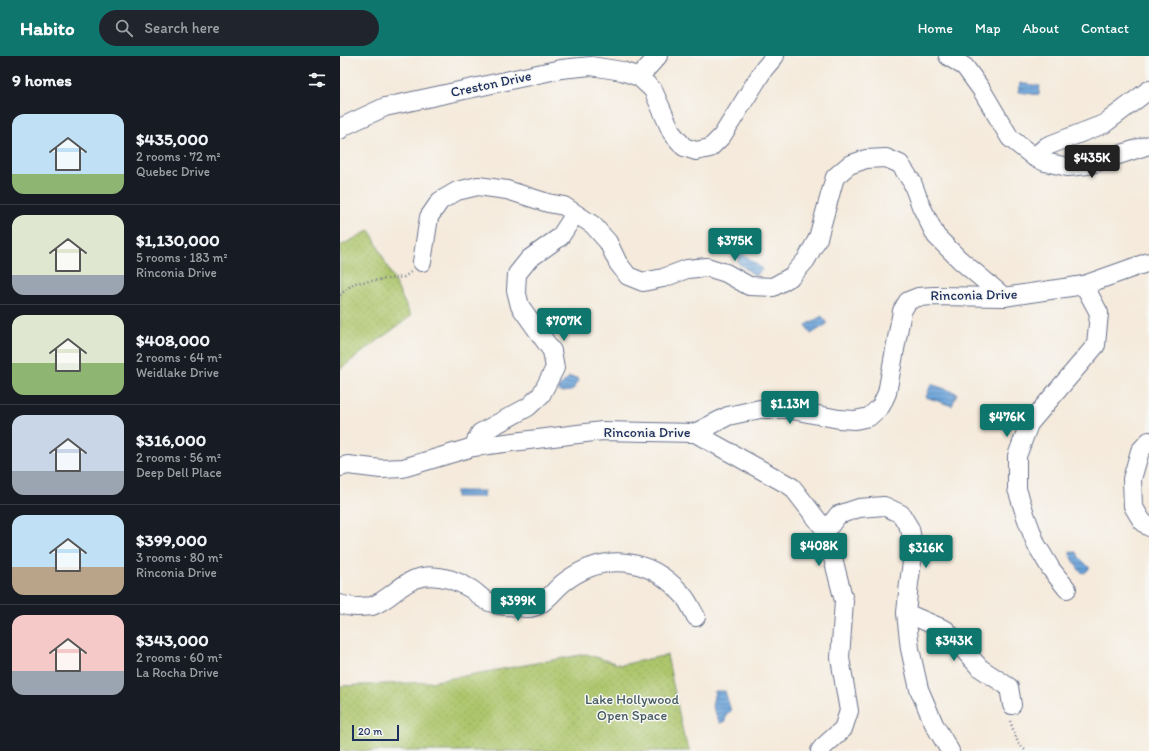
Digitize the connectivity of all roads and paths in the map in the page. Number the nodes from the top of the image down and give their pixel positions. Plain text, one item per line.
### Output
1 (658, 56) edge
2 (775, 56) edge
3 (948, 56) edge
4 (639, 77) junction
5 (1149, 90) edge
6 (340, 130) edge
7 (1149, 145) edge
8 (1034, 157) junction
9 (575, 214) junction
10 (422, 262) joint
11 (1149, 262) edge
12 (1084, 285) junction
13 (340, 295) edge
14 (1004, 297) junction
15 (695, 433) junction
16 (1149, 441) edge
17 (473, 447) junction
18 (340, 467) edge
19 (1149, 527) edge
20 (826, 531) junction
21 (1067, 589) dead end
22 (340, 604) edge
23 (906, 613) junction
24 (696, 617) dead end
25 (1012, 705) joint
26 (820, 751) edge
27 (950, 751) edge
28 (1026, 751) edge

1 - 4 street
2 - 4 street, Creston Drive
3 - 8 street
4 - 6 street, Creston Drive
5 - 8 street
7 - 8 street
9 - 10 street
9 - 14 street
9 - 17 street
10 - 13 path
11 - 12 street, Rinconia Drive
12 - 14 street, Rinconia Drive
12 - 21 street
14 - 15 street, Rinconia Drive
15 - 17 street, Rinconia Drive
15 - 20 street
16 - 19 street
17 - 18 street, Rinconia Drive
20 - 23 street
20 - 26 street
22 - 24 street
23 - 25 street
23 - 27 street
25 - 28 path

